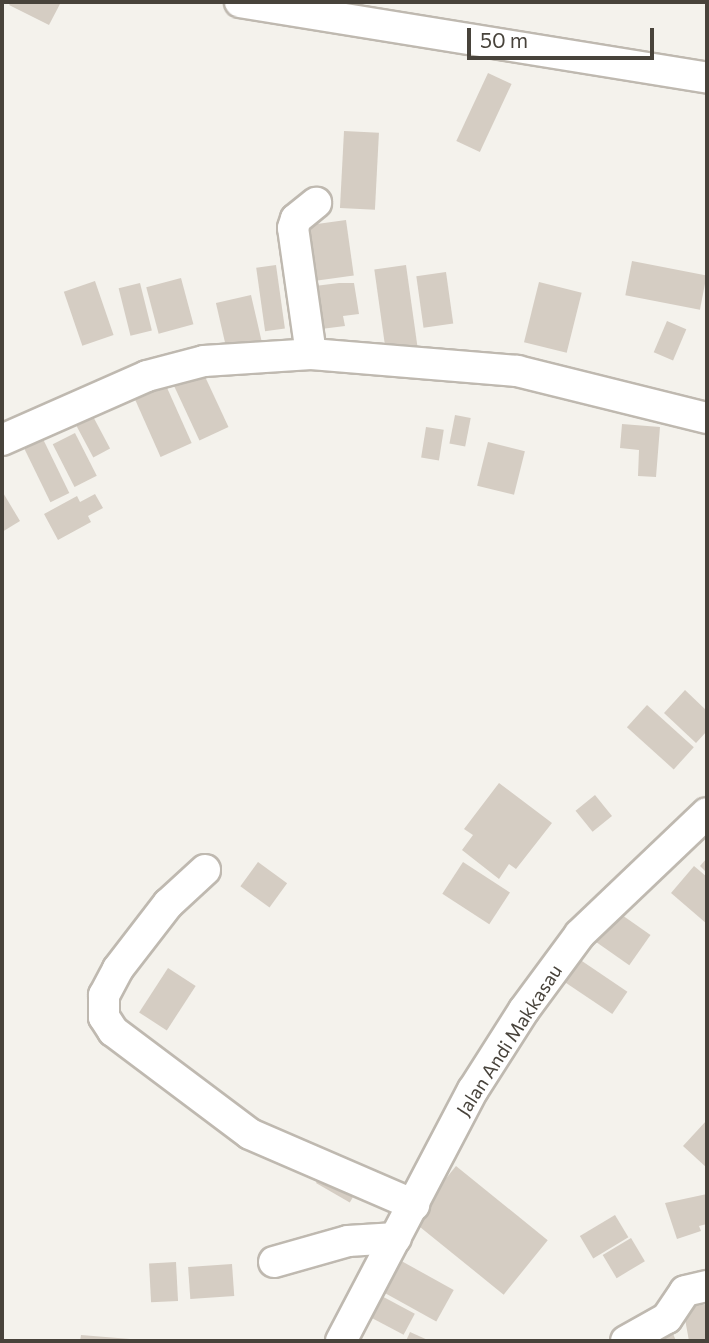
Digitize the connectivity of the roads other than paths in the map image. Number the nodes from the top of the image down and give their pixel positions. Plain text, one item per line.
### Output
1 (240, 2) edge
2 (707, 78) edge
3 (316, 203) dead end
4 (311, 355) junction
5 (707, 418) edge
6 (2, 440) edge
7 (707, 813) edge
8 (205, 870) dead end
9 (414, 1205) junction
10 (396, 1238) junction
11 (274, 1262) dead end
12 (707, 1286) edge
13 (337, 1339) edge
14 (626, 1341) edge

1 - 2 street
3 - 4 street
4 - 5 street
4 - 6 street
7 - 9 street, Jalan Andi Makkasau
8 - 9 street
9 - 10 street, Jalan Andi Makkasau
10 - 11 street
10 - 13 street, Jalan Andi Makkasau
12 - 14 street

